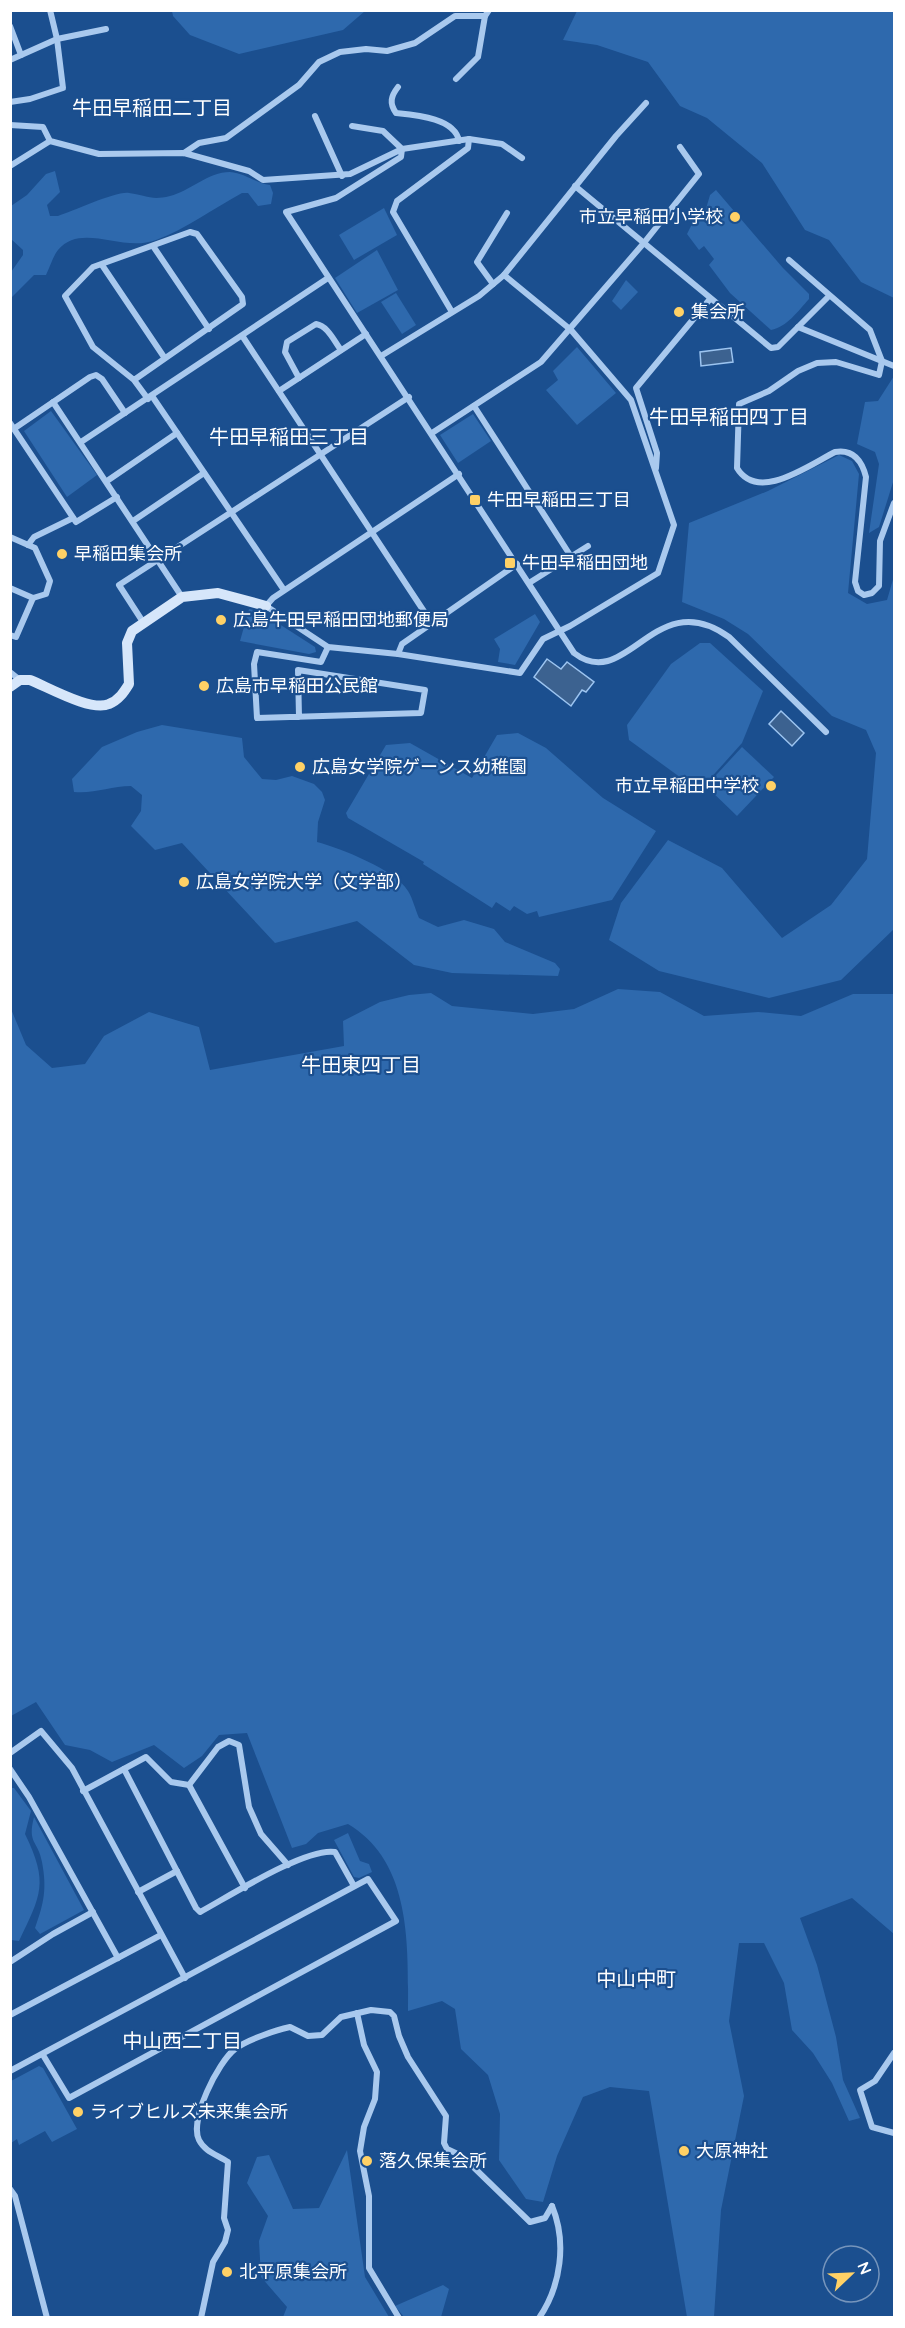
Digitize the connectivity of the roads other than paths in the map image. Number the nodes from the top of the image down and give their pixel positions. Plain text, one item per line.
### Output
1 (50, 10) edge
2 (487, 13) edge
3 (10, 26) edge
4 (106, 29) dead end
5 (57, 39) junction
6 (21, 55) junction
7 (10, 60) edge
8 (456, 78) dead end
9 (398, 87) dead end
10 (10, 102) edge
11 (646, 104) dead end
12 (315, 116) dead end
13 (10, 125) edge
14 (352, 126) dead end
15 (469, 139) junction
16 (50, 141) junction
17 (459, 141) junction
18 (680, 147) dead end
19 (402, 149) junction
20 (183, 153) junction
21 (522, 158) dead end
22 (10, 166) edge
23 (342, 176) junction
24 (575, 186) junction
25 (507, 213) dead end
26 (644, 244) junction
27 (153, 246) junction
28 (789, 260) dead end
29 (102, 265) junction
30 (504, 275) junction
31 (328, 278) junction
32 (493, 284) junction
33 (829, 296) junction
34 (710, 299) junction
35 (452, 312) junction
36 (798, 327) junction
37 (209, 329) junction
38 (571, 330) junction
39 (366, 334) junction
40 (243, 337) junction
41 (340, 350) junction
42 (381, 356) junction
43 (164, 357) junction
44 (882, 361) junction
45 (894, 366) edge
46 (299, 378) junction
47 (134, 380) junction
48 (279, 392) junction
49 (150, 397) junction
50 (409, 397) junction
51 (52, 402) junction
52 (474, 406) junction
53 (125, 413) junction
54 (13, 426) edge
55 (177, 433) junction
56 (432, 433) junction
57 (81, 442) junction
58 (319, 454) junction
59 (655, 472) junction
60 (204, 473) junction
61 (459, 474) junction
62 (106, 481) junction
63 (117, 497) junction
64 (894, 503) edge
65 (230, 514) junction
66 (74, 518) junction
67 (133, 521) junction
68 (371, 532) junction
69 (10, 537) edge
70 (28, 545) junction
71 (588, 546) dead end
72 (570, 555) junction
73 (158, 560) junction
74 (517, 564) junction
75 (529, 583) junction
76 (10, 588) edge
77 (284, 590) junction
78 (182, 597) junction
79 (33, 598) junction
80 (266, 606) junction
81 (143, 622) junction
82 (431, 622) junction
83 (558, 632) junction
84 (10, 635) edge
85 (328, 647) junction
86 (398, 654) junction
87 (10, 672) edge
88 (20, 680) junction
89 (10, 687) edge
90 (298, 717) junction
91 (826, 732) dead end
92 (10, 1753) edge
93 (10, 1769) edge
94 (124, 1769) junction
95 (189, 1785) junction
96 (83, 1791) junction
97 (288, 1864) junction
98 (177, 1871) junction
99 (354, 1886) junction
100 (245, 1887) junction
101 (138, 1892) junction
102 (93, 1912) junction
103 (161, 1935) junction
104 (118, 1958) junction
105 (10, 1962) edge
106 (185, 1978) junction
107 (357, 2013) junction
108 (10, 2015) edge
109 (894, 2053) edge
110 (43, 2055) junction
111 (10, 2071) edge
112 (894, 2133) edge
113 (10, 2189) edge
114 (47, 2318) edge
115 (201, 2318) edge
116 (399, 2318) edge
117 (539, 2318) edge

1 - 5 street
2 - 8 street
2 - 20 street
3 - 6 street
4 - 5 street
5 - 6 street
5 - 10 street
6 - 7 street
9 - 17 street
11 - 24 street
12 - 23 street
13 - 16 street
14 - 19 street
15 - 17 street
15 - 21 street
15 - 35 street
16 - 20 street
16 - 22 street
17 - 19 street
18 - 26 street
19 - 23 street
19 - 31 street
20 - 23 street
24 - 26 street
24 - 30 street
25 - 32 street
26 - 34 street
26 - 38 street
27 - 29 street
27 - 37 street
27 - 37 street
28 - 33 street
29 - 43 street
29 - 47 street
30 - 32 street
30 - 38 street
31 - 39 street
31 - 40 street
32 - 35 street
33 - 36 street
33 - 44 street
34 - 36 street
34 - 59 street
35 - 42 street
36 - 44 street
37 - 43 street
38 - 52 street
38 - 59 street
39 - 41 street
39 - 42 street
40 - 48 street
40 - 49 street
41 - 46 street
41 - 46 street
42 - 50 street
43 - 47 street
44 - 45 street
44 - 64 street
46 - 48 street
47 - 49 street
48 - 58 street
49 - 53 street
49 - 55 street
50 - 56 street
50 - 58 street
51 - 53 street
51 - 54 street
51 - 57 street
52 - 56 street
52 - 72 street
53 - 57 street
54 - 66 street
55 - 60 street
55 - 62 street
56 - 61 street
57 - 62 street
58 - 65 street
58 - 68 street
59 - 83 street
60 - 65 street
60 - 67 street
61 - 68 street
61 - 74 street
62 - 63 street
63 - 66 street
63 - 67 street
65 - 73 street
65 - 77 street
66 - 70 street
67 - 73 street
68 - 77 street
68 - 82 street
69 - 70 street
70 - 79 street
71 - 72 street
72 - 75 street
73 - 78 street
73 - 81 street
74 - 75 street
74 - 82 street
75 - 83 street
76 - 79 street
77 - 80 street
78 - 80 street
78 - 81 street
79 - 84 street
80 - 85 street
81 - 88 street
82 - 86 street
83 - 86 street
83 - 91 street
85 - 86 street
85 - 90 street
87 - 88 street
88 - 89 street
90 - 90 street
92 - 96 street
93 - 102 street
94 - 95 street
94 - 96 street
94 - 98 street
95 - 97 street
95 - 100 street
96 - 101 street
97 - 99 street
97 - 100 street
98 - 100 street
98 - 101 street
99 - 106 street
99 - 110 street
101 - 103 street
102 - 104 street
102 - 105 street
103 - 104 street
103 - 106 street
104 - 108 street
106 - 110 street
107 - 115 street
107 - 116 street
107 - 117 street
109 - 112 street
110 - 111 street
113 - 114 street

